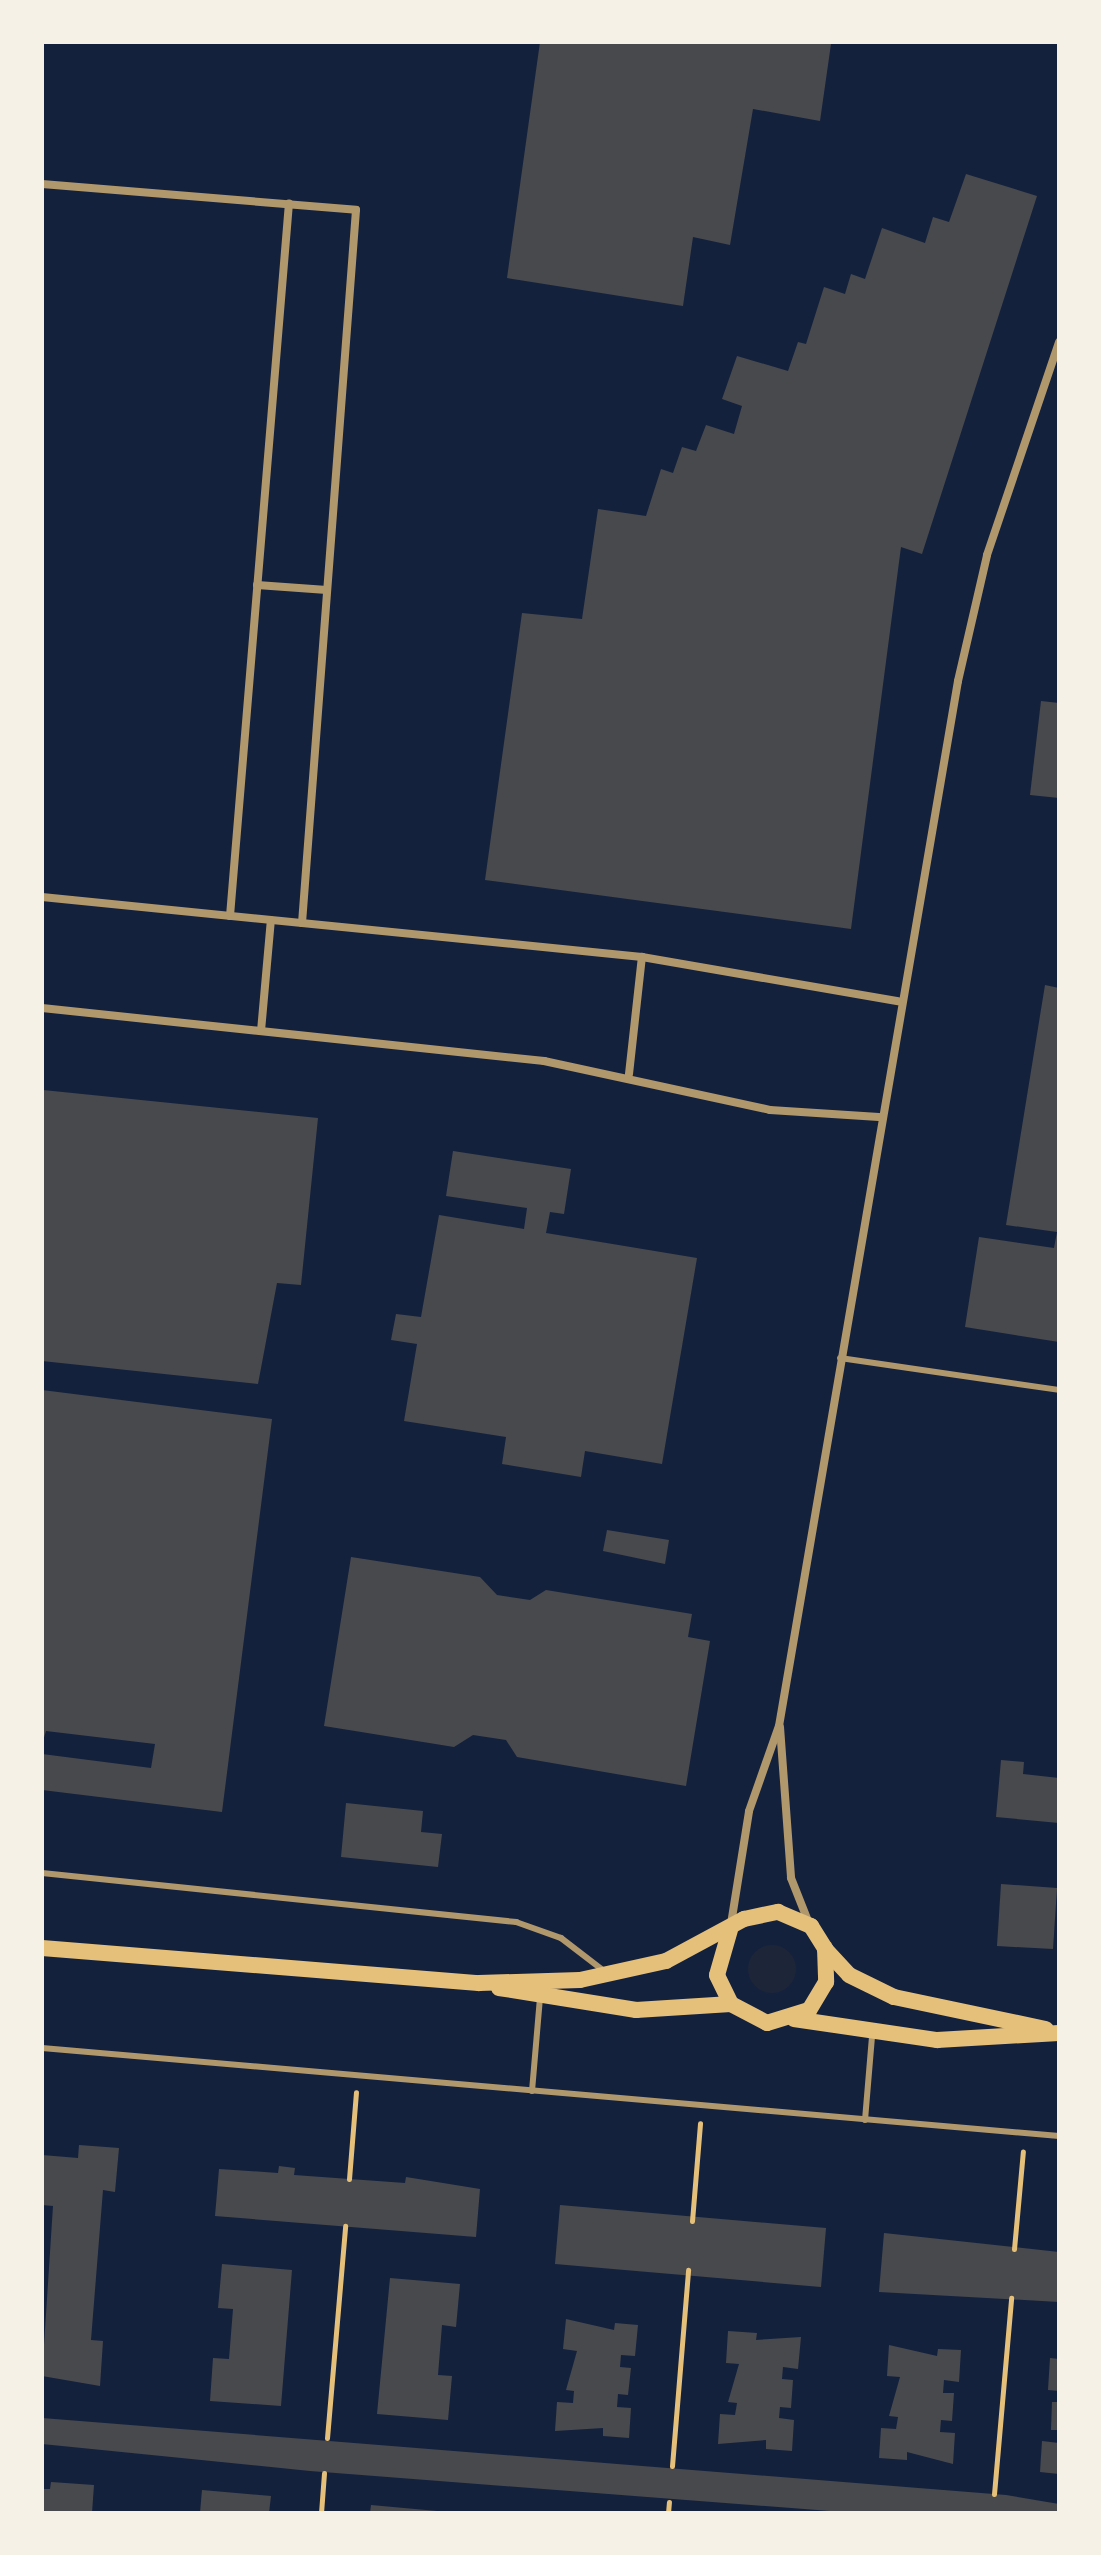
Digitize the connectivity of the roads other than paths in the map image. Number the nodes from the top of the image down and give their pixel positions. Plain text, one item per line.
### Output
1 (42, 184) edge
2 (289, 203) junction
3 (1059, 342) edge
4 (257, 585) junction
5 (327, 590) junction
6 (42, 897) edge
7 (230, 916) junction
8 (271, 920) junction
9 (302, 923) junction
10 (642, 957) junction
11 (898, 1001) junction
12 (42, 1008) edge
13 (261, 1031) junction
14 (629, 1074) junction
15 (879, 1117) junction
16 (840, 1358) junction
17 (1059, 1390) edge
18 (779, 1726) junction
19 (42, 1873) edge
20 (811, 1926) junction
21 (730, 1930) junction
22 (42, 1948) edge
23 (825, 1948) junction
24 (610, 1975) junction
25 (479, 1983) junction
26 (540, 1998) junction
27 (731, 2004) junction
28 (794, 2019) junction
29 (872, 2036) junction
30 (42, 2048) edge
31 (532, 2091) junction
32 (865, 2120) junction
33 (1059, 2136) edge

1 - 2 street
2 - 4 street
2 - 5 street
3 - 11 street
4 - 5 street
4 - 7 street
5 - 9 street
6 - 7 street
7 - 8 street
8 - 9 street
8 - 13 street
9 - 10 street
10 - 11 street
10 - 14 street
11 - 15 street
12 - 13 street
13 - 14 street
14 - 15 street
15 - 16 street
16 - 17 lane
16 - 18 street
18 - 20 street
18 - 21 street
19 - 24 lane
20 - 21 main road
20 - 23 main road
21 - 24 main road
21 - 27 main road
22 - 25 main road
23 - 28 main road
23 - 29 main road
24 - 25 main road
25 - 26 main road
26 - 27 main road
26 - 31 lane
27 - 28 main road
28 - 29 main road
29 - 32 lane
30 - 31 lane
31 - 32 lane
32 - 33 lane

